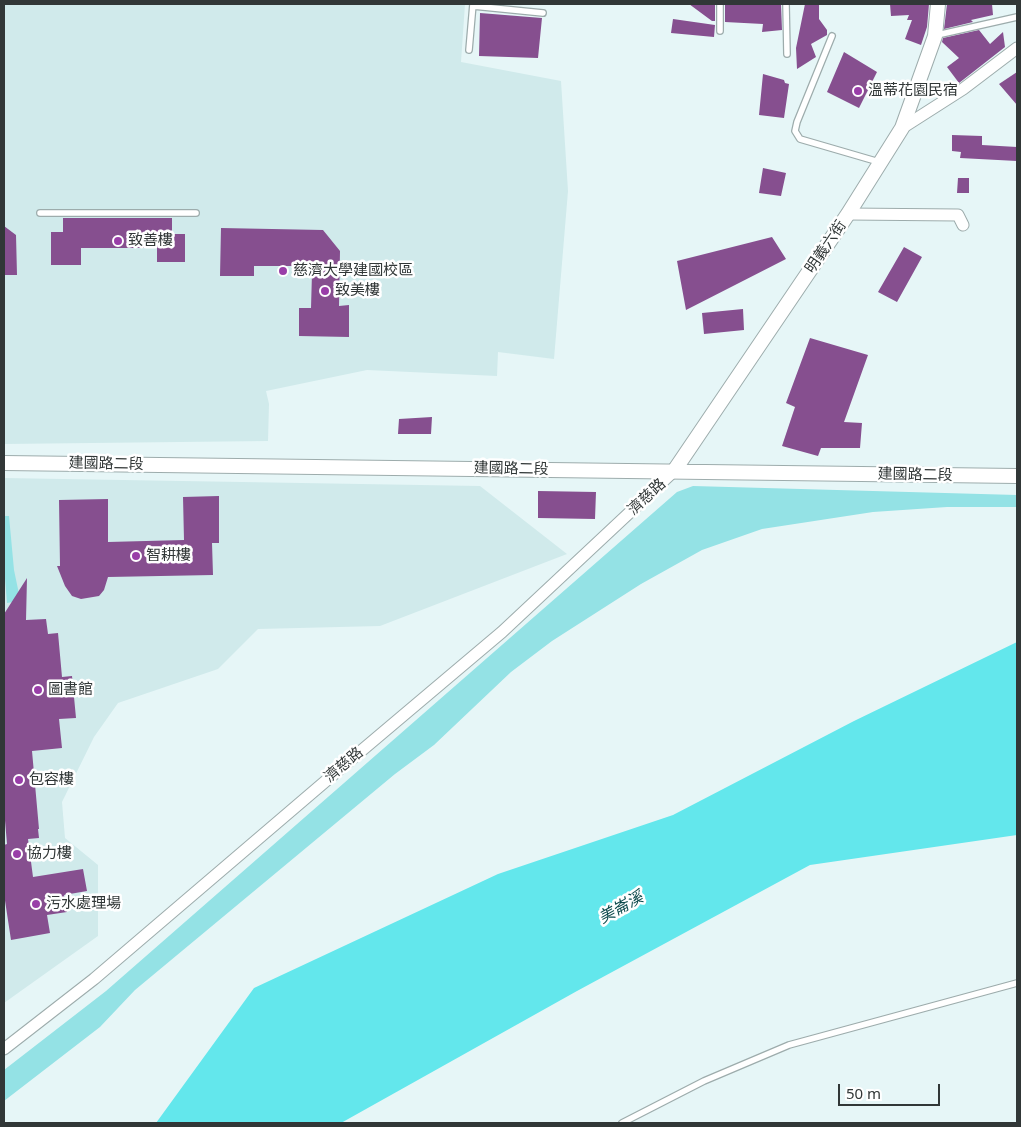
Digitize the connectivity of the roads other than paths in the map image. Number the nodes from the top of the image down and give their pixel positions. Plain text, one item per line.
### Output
1 (720, 4) edge
2 (786, 4) edge
3 (938, 4) edge
4 (473, 5) edge
5 (542, 13) dead end
6 (1017, 17) edge
7 (720, 31) dead end
8 (832, 36) dead end
9 (935, 36) junction
10 (1017, 48) edge
11 (469, 50) dead end
12 (787, 54) dead end
13 (902, 128) junction
14 (881, 163) junction
15 (40, 213) dead end
16 (196, 213) dead end
17 (848, 214) junction
18 (962, 225) dead end
19 (4, 463) edge
20 (674, 471) junction
21 (1017, 476) edge
22 (1017, 982) edge
23 (4, 1048) edge
24 (622, 1123) edge

1 - 7 lane
2 - 12 lane
3 - 9 street, 明義六街
4 - 5 lane
4 - 11 lane
6 - 9 lane
8 - 14 lane
9 - 13 street, 明義六街
10 - 13 street
13 - 14 street, 明義六街
14 - 17 street, 明義六街
15 - 16 lane
17 - 18 street
17 - 20 street, 明義六街
19 - 20 street, 建國路二段
20 - 21 street, 建國路二段
20 - 23 street, 濟慈路
22 - 24 lane

